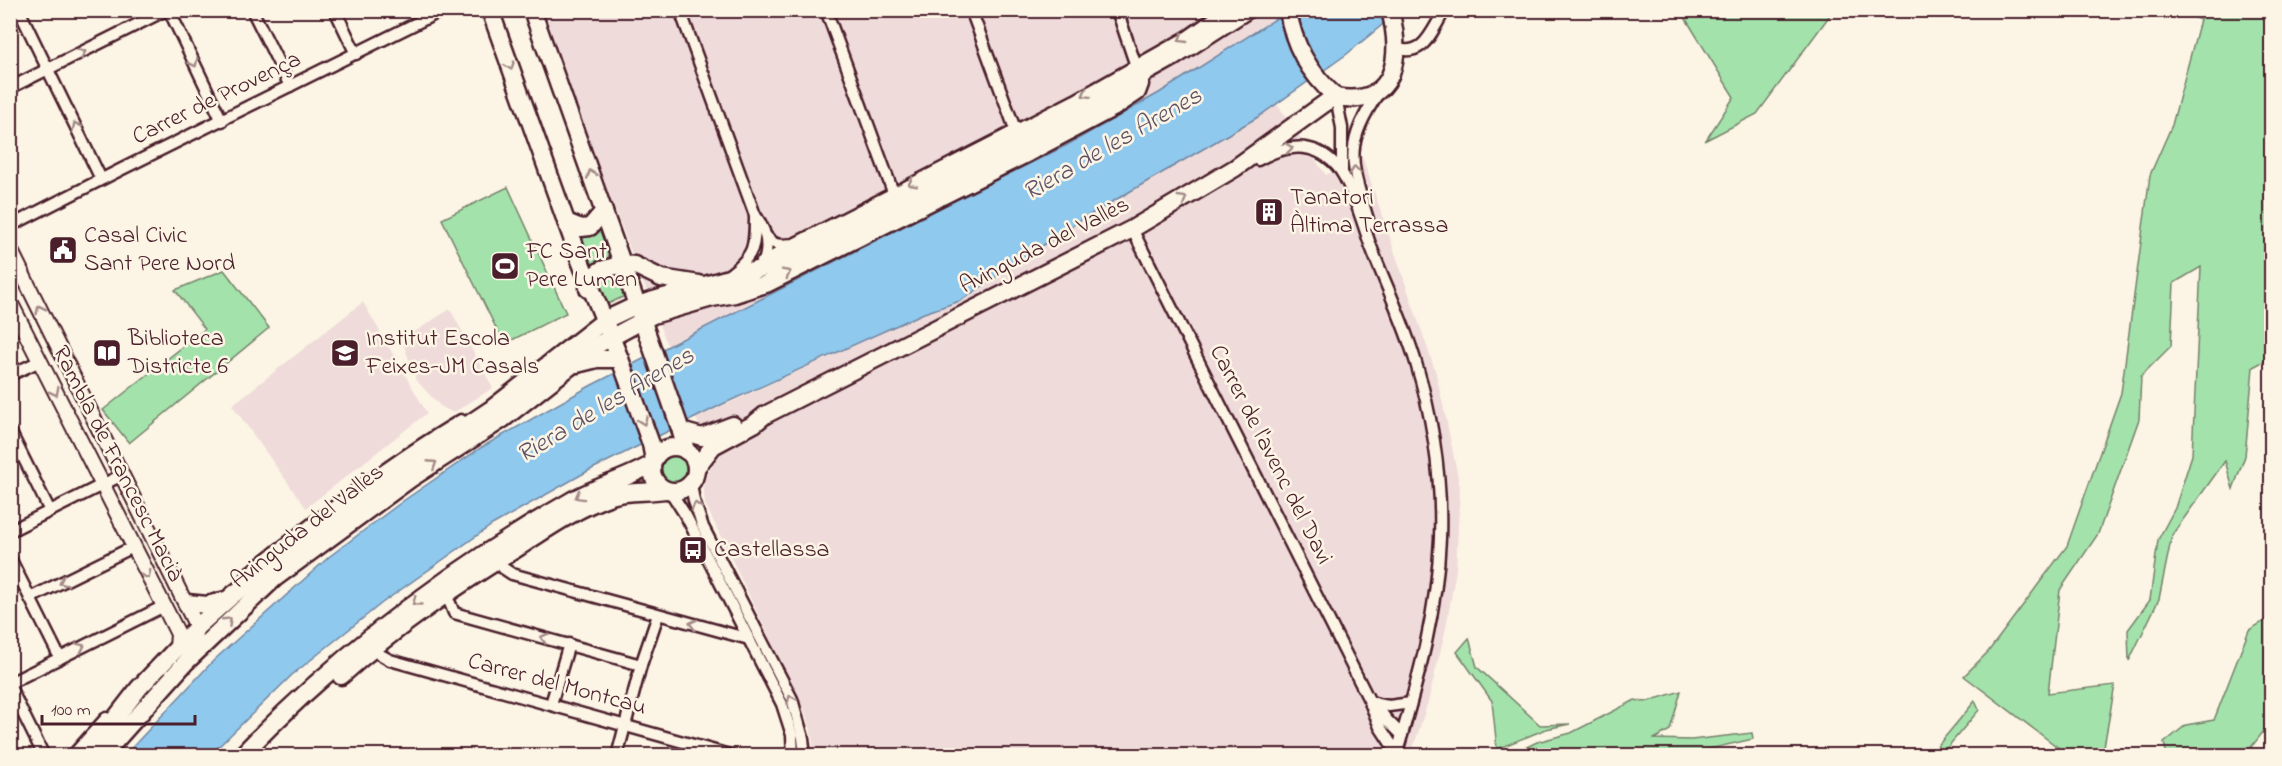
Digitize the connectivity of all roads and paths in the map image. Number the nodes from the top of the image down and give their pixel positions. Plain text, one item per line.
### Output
1 (19, 10) edge
2 (167, 10) edge
3 (252, 10) edge
4 (335, 10) edge
5 (443, 10) edge
6 (490, 10) edge
7 (532, 10) edge
8 (680, 10) edge
9 (826, 10) edge
10 (971, 10) edge
11 (1117, 10) edge
12 (1225, 10) edge
13 (1247, 10) edge
14 (1287, 10) edge
15 (1390, 10) edge
16 (1445, 10) edge
17 (1394, 48) junction
18 (356, 54) junction
19 (48, 70) junction
20 (1138, 71) junction
21 (290, 86) junction
22 (10, 88) edge
23 (1379, 92) junction
24 (1333, 94) junction
25 (1089, 120) junction
26 (222, 121) junction
27 (1017, 136) junction
28 (1235, 168) junction
29 (1342, 173) junction
30 (101, 179) junction
31 (967, 181) junction
32 (893, 192) junction
33 (604, 211) junction
34 (755, 215) junction
35 (566, 222) junction
36 (10, 226) edge
37 (1132, 229) junction
38 (767, 237) junction
39 (794, 244) junction
40 (10, 249) edge
41 (628, 265) junction
42 (757, 267) junction
43 (588, 286) junction
44 (1389, 286) junction
45 (713, 288) junction
46 (10, 302) edge
47 (671, 309) junction
48 (640, 312) junction
49 (608, 328) junction
50 (576, 342) junction
51 (652, 348) junction
52 (620, 359) junction
53 (40, 361) junction
54 (570, 367) junction
55 (10, 375) edge
56 (765, 415) junction
57 (680, 430) junction
58 (10, 431) edge
59 (702, 437) junction
60 (687, 452) junction
61 (652, 456) junction
62 (122, 475) junction
63 (693, 476) junction
64 (102, 485) junction
65 (668, 490) junction
66 (613, 495) junction
67 (50, 511) junction
68 (10, 531) edge
69 (133, 547) junction
70 (10, 558) edge
71 (503, 568) junction
72 (236, 594) junction
73 (30, 598) junction
74 (187, 603) junction
75 (450, 603) junction
76 (164, 606) junction
77 (658, 615) junction
78 (197, 627) junction
79 (749, 639) junction
80 (569, 644) junction
81 (377, 653) junction
82 (181, 655) junction
83 (60, 658) junction
84 (641, 665) junction
85 (10, 685) edge
86 (140, 688) junction
87 (1373, 702) junction
88 (1411, 703) junction
89 (552, 704) junction
90 (626, 725) junction
91 (1402, 735) junction
92 (1396, 754) edge
93 (44, 756) edge
94 (72, 756) edge
95 (86, 756) edge
96 (102, 756) edge
97 (241, 756) edge
98 (256, 756) edge
99 (617, 756) edge
100 (733, 756) edge
101 (793, 756) edge
102 (805, 756) edge

1 - 19 street
19 -> 2 street
2 -> 26 street
3 - 21 street
4 - 18 street
5 - 18 street, Carrer de Provença
6 -> 35 main road, Avinguda del Vallès
33 -> 7 main road
8 - 34 street
9 - 32 street
10 - 27 street
11 - 20 street
12 -> 20 street, Avinguda del Vallès
13 - 20 main road, Avinguda del Vallès
14 - 24 main road
15 - 17 main road
16 - 17 street
17 - 23 main road
18 - 21 street, Carrer de Provença
19 - 22 street
30 -> 19 street
20 - 25 main road, Avinguda del Vallès
20 -> 27 main road, Avinguda del Vallès
21 - 26 street, Carrer de Provença
23 - 24 main road
44 -> 23 street
24 - 28 main road, Avinguda del Vallès
24 - 29 street
25 - 27 street, Avinguda del Vallès
25 - 31 main road, Avinguda del Vallès
26 - 30 street, Carrer de Provença
27 - 31 street, Avinguda del Vallès
27 -> 32 street, Avinguda del Vallès
27 - 42 main road, Avinguda del Vallès
28 -> 29 street
37 -> 28 main road, Avinguda del Vallès
29 - 44 street
30 - 36 street, Carrer de Provença
45 -> 31 main road, Avinguda del Vallès
32 - 39 street, Avinguda del Vallès
33 - 35 main road
33 - 41 main road
34 - 38 street
34 - 45 street
35 - 43 main road, Avinguda del Vallès
37 - 56 main road, Avinguda del Vallès
37 - 87 street, Carrer de l'avenc del Davi
38 - 39 street
38 - 42 street
39 - 42 street, Avinguda del Vallès
62 -> 40 street, Rambla de Francesc Macià
41 - 43 main road
41 - 45 main road
41 - 48 main road
42 - 45 main road, Avinguda del Vallès
43 - 49 main road
43 - 50 main road, Avinguda del Vallès
44 - 88 street
45 - 47 main road, Avinguda del Vallès
45 - 48 main road, Avinguda del Vallès
46 - 53 street, Rambla de Francesc Macià
47 - 48 main road, Avinguda del Vallès
47 - 51 main road
48 - 49 main road, Avinguda del Vallès
48 - 51 main road
49 - 50 main road, Avinguda del Vallès
49 - 52 main road
49 - 54 main road, Avinguda del Vallès
50 - 72 main road, Avinguda del Vallès
51 - 57 main road
52 - 54 main road, Avinguda del Vallès
52 -> 61 main road
53 - 55 street
53 -> 64 street, Rambla de Francesc Macià
82 -> 54 main road, Avinguda del Vallès
56 - 59 main road, Avinguda del Vallès
56 - 63 main road, Avinguda del Vallès
57 - 59 main road
57 - 60 main road
58 - 67 street
59 - 60 main road, Avinguda del Vallès
60 - 61 main road
60 - 63 main road
61 - 65 main road
61 -> 97 main road
62 - 64 street
62 - 74 street, Rambla de Francesc Macià
63 - 65 main road
102 -> 63 street
64 - 67 street
64 - 69 street, Rambla de Francesc Macià
65 - 66 main road
65 - 79 street
66 - 71 main road
66 - 81 main road
67 - 68 street
69 -> 73 street
69 -> 76 street, Rambla de Francesc Macià
70 - 73 street
71 - 75 main road
71 - 77 street
72 - 74 main road, Avinguda del Vallès
72 - 78 main road, Avinguda del Vallès
73 - 83 street
74 - 78 street, Rambla de Francesc Macià
80 -> 75 street
75 - 81 main road
76 - 82 street, Rambla de Francesc Macià
83 -> 76 street
79 -> 77 street
77 - 84 street
78 - 82 main road, Avinguda del Vallès
79 - 101 street
80 - 84 street
80 - 89 street
81 - 89 street, Carrer del Montcau
81 - 98 main road
82 - 86 main road, Avinguda del Vallès
82 - 96 main road, Avinguda del Vallès
83 - 85 street
84 - 90 street
85 - 93 street
86 - 94 street, Avinguda del Vallès
86 - 95 main road, Avinguda del Vallès
87 - 88 street
87 - 91 street, Carrer de l'avenc del Davi
87 - 92 street, Carrer de l'avenc del Davi
88 - 91 street
89 - 90 street, Carrer del Montcau
90 - 99 street
90 - 100 street, Carrer del Montcau
91 - 92 street

